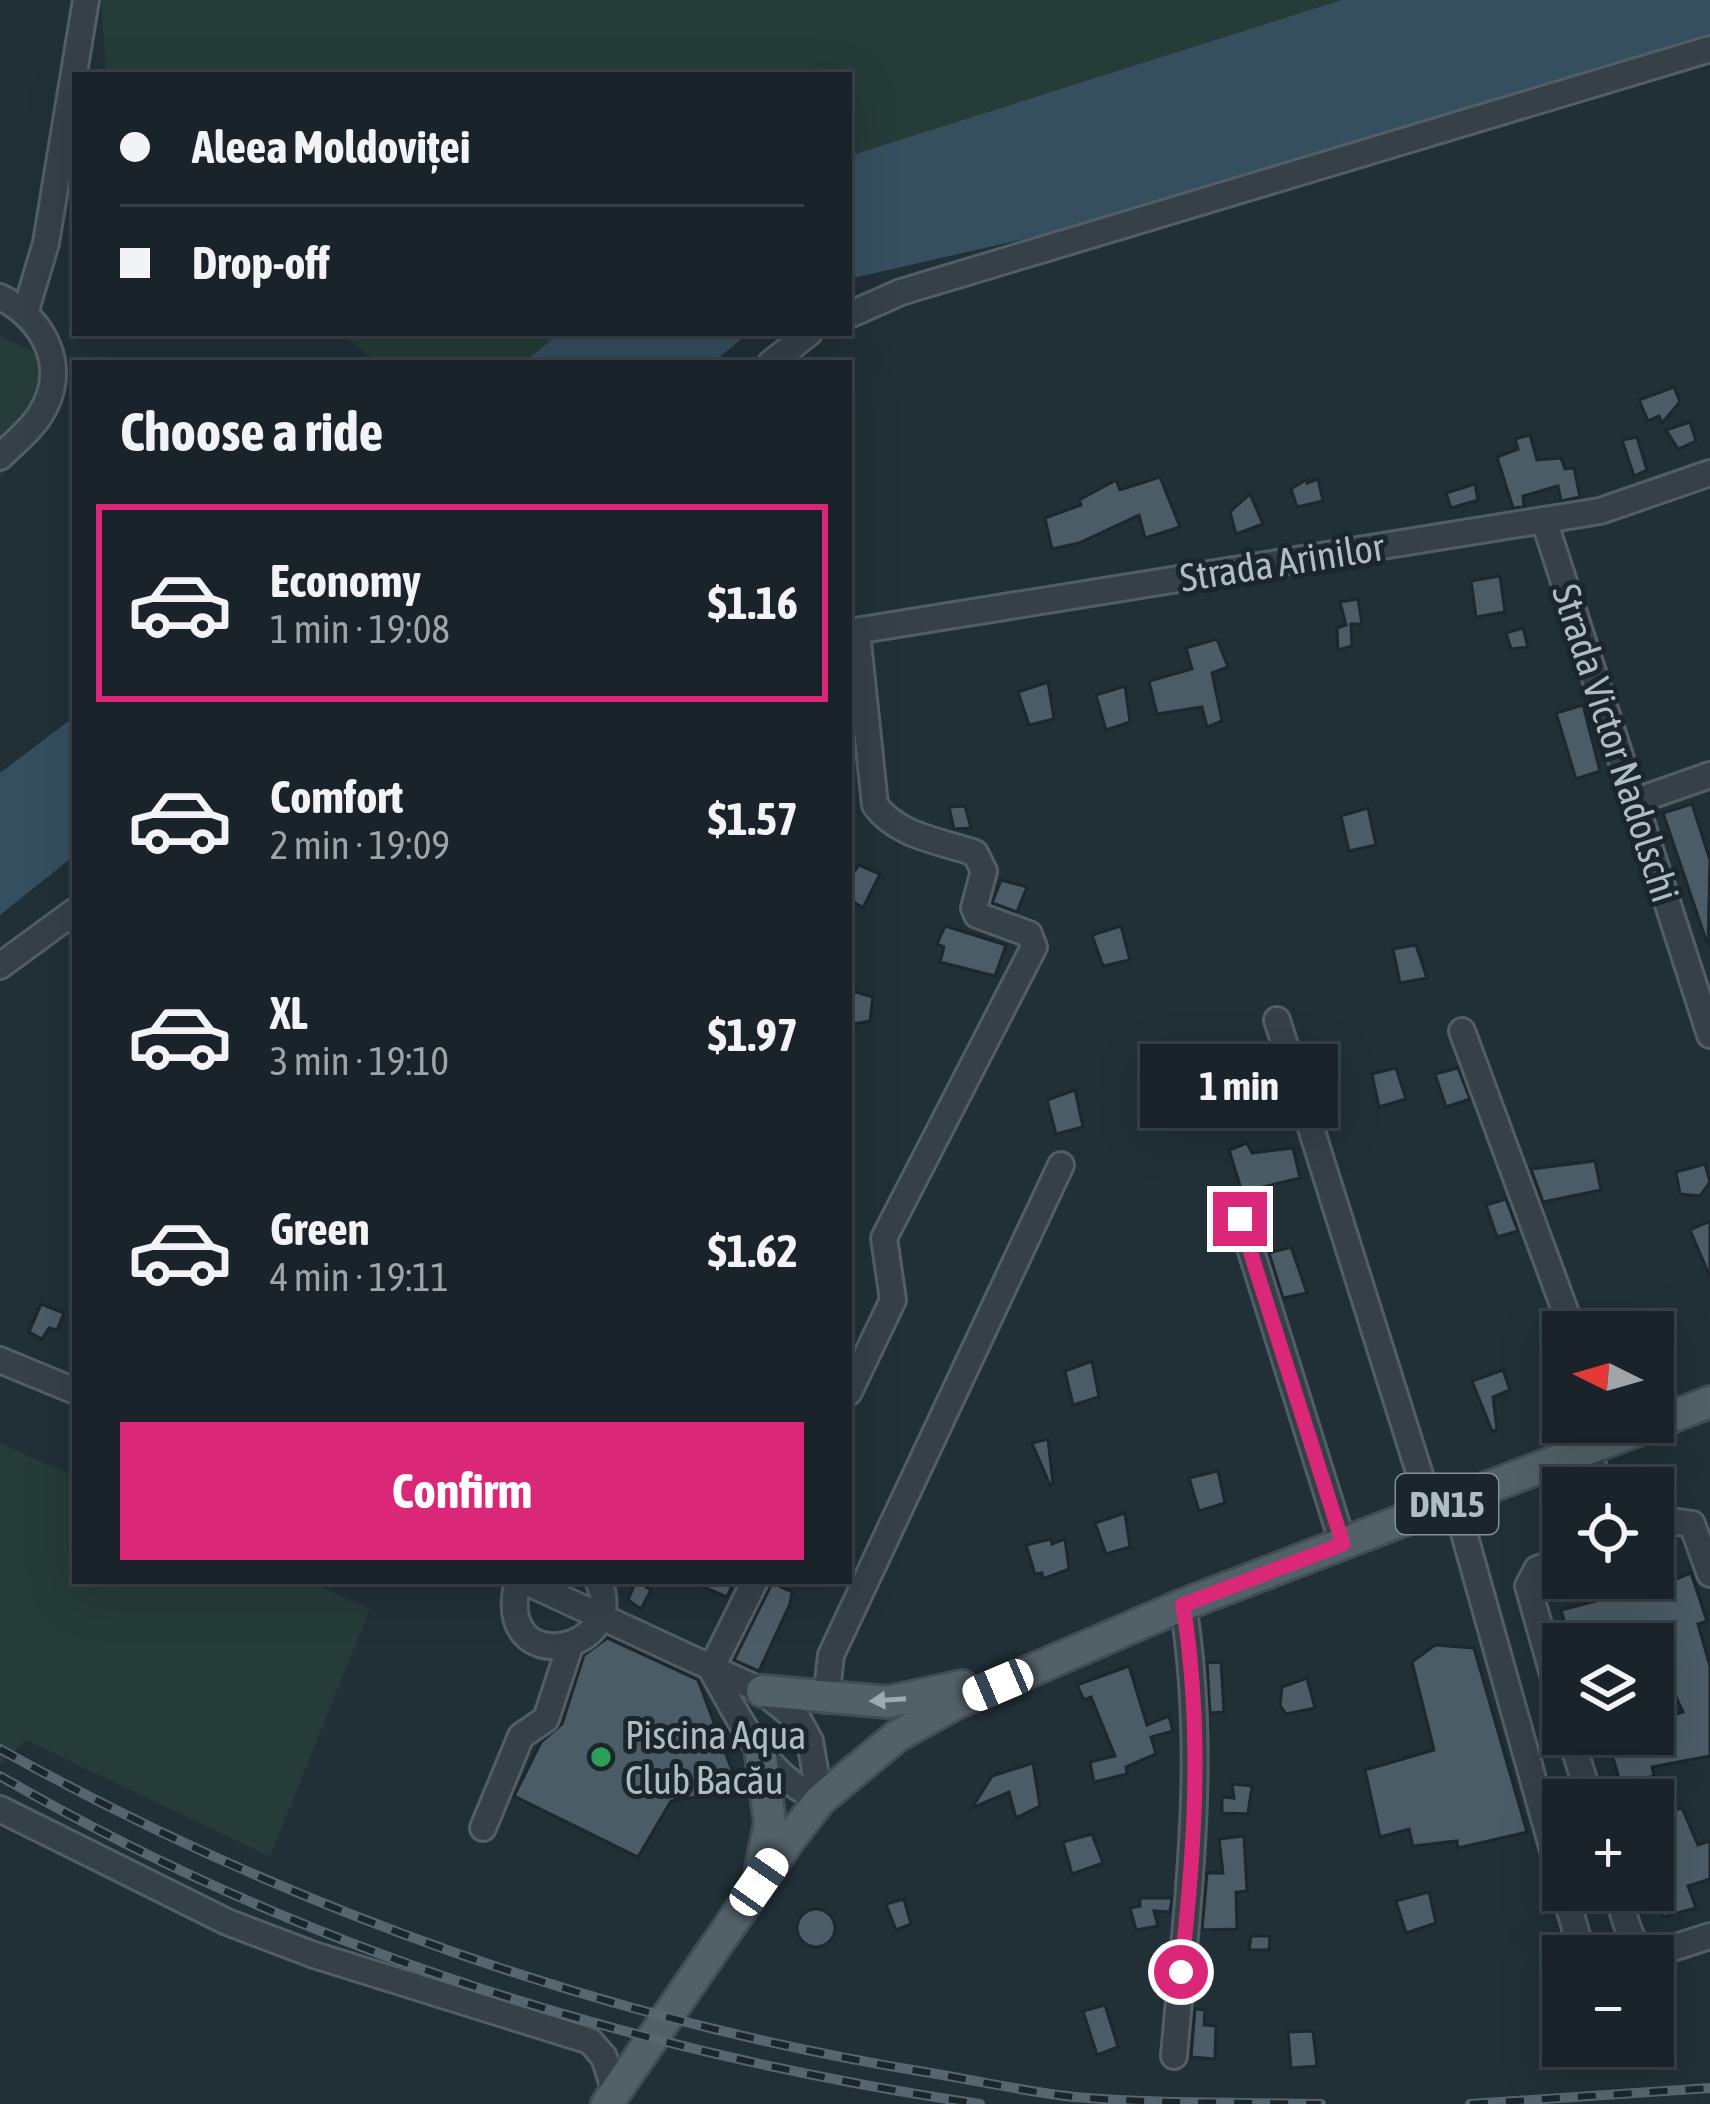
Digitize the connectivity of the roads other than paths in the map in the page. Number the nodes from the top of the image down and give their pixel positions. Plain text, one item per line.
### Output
1 (86, 0) edge
2 (1710, 49) edge
3 (74, 72) edge
4 (72, 85) edge
5 (0, 297) edge
6 (26, 310) junction
7 (852, 314) edge
8 (804, 336) edge
9 (775, 360) edge
10 (0, 457) edge
11 (1710, 473) edge
12 (1544, 520) junction
13 (853, 632) edge
14 (1710, 775) edge
15 (1636, 801) junction
16 (72, 913) edge
17 (0, 966) edge
18 (1276, 1020) dead end
19 (1462, 1031) dead end
20 (1710, 1035) edge
21 (1061, 1165) dead end
22 (1240, 1219) dead end
23 (1565, 1311) edge
24 (0, 1360) edge
25 (852, 1386) edge
26 (72, 1390) edge
27 (1710, 1402) edge
28 (1674, 1414) edge
29 (1588, 1443) edge
30 (1443, 1505) junction
31 (1674, 1521) edge
32 (1343, 1544) junction
33 (1542, 1567) edge
34 (1710, 1574) edge
35 (520, 1584) edge
36 (527, 1584) edge
37 (599, 1584) edge
38 (754, 1584) edge
39 (1183, 1605) junction
40 (600, 1620) junction
41 (1542, 1636) edge
42 (570, 1646) junction
43 (1082, 1650) junction
44 (711, 1669) junction
45 (762, 1691) junction
46 (826, 1700) junction
47 (760, 1756) junction
48 (820, 1800) junction
49 (0, 1809) edge
50 (1542, 1818) edge
51 (483, 1828) dead end
52 (759, 1882) junction
53 (1622, 1911) edge
54 (1710, 1936) edge
55 (1174, 2056) dead end
56 (611, 2098) edge

1 - 3 street
2 - 7 street
4 - 6 street
5 - 6 street
6 - 10 street
8 - 9 street
11 - 12 street, Strada Arinilor
12 - 13 street, Strada Arinilor
12 - 15 street, Strada Victor Nadolschi
13 - 25 street
14 - 15 street
15 - 20 street, Strada Victor Nadolschi
16 - 17 street
18 - 30 street
19 - 23 street
21 - 46 street
22 - 32 street
24 - 26 street
27 - 28 main road, DN15
29 - 30 main road, DN15
30 - 32 main road, DN15
30 - 50 street
31 - 34 street
32 - 39 main road, DN15
33 - 41 street
35 - 42 street
36 - 40 street
37 - 40 street
38 - 44 street
39 - 43 main road, DN15
39 - 55 street
40 - 42 street
40 - 44 street
42 - 51 street
43 -> 46 main road
43 - 48 main road, DN15
44 - 45 street
44 - 47 street
45 - 46 main road
45 - 48 street
47 - 48 street
47 - 52 main road
48 - 52 main road, DN15
49 - 56 street
52 - 56 main road, DN15
53 - 54 street

